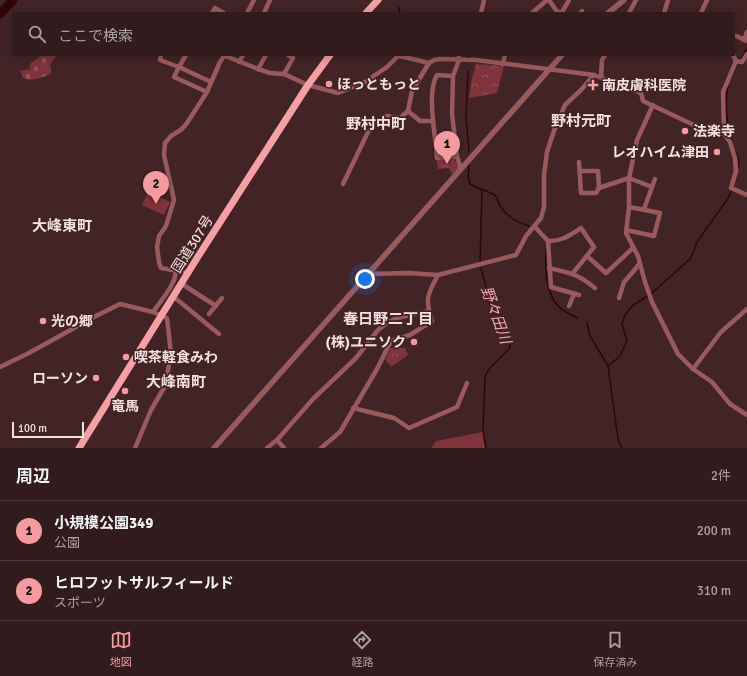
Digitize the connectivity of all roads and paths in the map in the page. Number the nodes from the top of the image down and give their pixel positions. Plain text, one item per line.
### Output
1 (254, 0) edge
2 (270, 0) edge
3 (378, 0) edge
4 (484, 0) edge
5 (548, 0) edge
6 (569, 0) edge
7 (624, 0) edge
8 (636, 0) edge
9 (668, 0) edge
10 (707, 0) edge
11 (213, 12) edge
12 (222, 12) edge
13 (248, 12) edge
14 (264, 12) edge
15 (367, 12) edge
16 (481, 12) edge
17 (533, 12) edge
18 (557, 12) edge
19 (562, 12) edge
20 (609, 12) edge
21 (630, 12) edge
22 (664, 12) edge
23 (701, 12) edge
24 (747, 32) edge
25 (735, 36) edge
26 (745, 41) edge
27 (747, 54) edge
28 (161, 56) edge
29 (185, 56) edge
30 (223, 56) edge
31 (226, 56) edge
32 (242, 56) edge
33 (265, 56) edge
34 (290, 56) edge
35 (329, 56) edge
36 (405, 56) edge
37 (421, 56) edge
38 (477, 56) edge
39 (505, 56) edge
40 (561, 56) edge
41 (604, 56) edge
42 (734, 56) edge
43 (441, 57) edge
44 (459, 58) edge
45 (419, 60) junction
46 (476, 60) junction
47 (738, 61) junction
48 (239, 62) junction
49 (428, 63) junction
50 (503, 64) junction
51 (179, 67) junction
52 (258, 69) junction
53 (549, 69) junction
54 (284, 74) junction
55 (594, 75) junction
56 (453, 76) junction
57 (601, 78) junction
58 (211, 82) junction
59 (308, 85) junction
60 (206, 92) junction
61 (653, 105) junction
62 (408, 111) junction
63 (433, 120) junction
64 (724, 134) junction
65 (457, 156) junction
66 (579, 162) dead end
67 (461, 169) junction
68 (580, 171) junction
69 (629, 178) junction
70 (655, 180) dead end
71 (343, 184) dead end
72 (599, 188) junction
73 (652, 188) junction
74 (747, 195) edge
75 (629, 207) junction
76 (644, 210) junction
77 (535, 227) junction
78 (626, 230) junction
79 (548, 242) junction
80 (633, 248) junction
81 (587, 256) junction
82 (640, 262) junction
83 (549, 268) junction
84 (176, 271) junction
85 (189, 272) junction
86 (572, 273) junction
87 (368, 274) junction
88 (438, 276) junction
89 (182, 284) junction
90 (595, 288) dead end
91 (174, 297) junction
92 (222, 298) dead end
93 (619, 298) dead end
94 (216, 306) junction
95 (569, 306) dead end
96 (747, 309) edge
97 (429, 311) junction
98 (153, 312) junction
99 (209, 314) dead end
100 (161, 316) junction
101 (219, 334) dead end
102 (0, 367) edge
103 (693, 368) junction
104 (467, 383) dead end
105 (353, 408) junction
106 (747, 415) edge
107 (277, 440) junction
108 (79, 448) edge
109 (135, 448) edge
110 (214, 448) edge
111 (267, 448) edge
112 (284, 448) edge
113 (321, 448) edge

1 - 13 street
2 - 14 street
3 - 15 highway
4 - 16 street
5 - 17 street
5 - 18 street
6 - 19 street
7 - 20 street
8 - 21 street
9 - 22 street
10 - 23 street
11 - 12 street
24 - 26 street
25 - 26 street
27 - 47 street
28 - 51 street
29 - 51 street
30 - 58 street
31 - 48 street
32 - 48 street
33 - 52 street
34 - 54 street
35 - 59 highway, 国道307号
36 - 45 street
36 - 59 street
37 - 45 street
38 - 46 street
39 - 50 street
40 - 53 street
41 - 57 street
42 - 47 street
43 - 44 street
43 - 49 street
44 - 46 street
44 - 56 street
45 - 49 street
46 - 50 street
47 - 64 street
48 - 52 street
49 - 62 street
50 - 53 street
51 - 58 street
51 - 60 street
52 - 54 street
53 - 55 street
53 - 67 street
54 - 59 street
55 - 57 street
55 - 77 street
56 - 63 street
56 - 65 street
57 - 61 street
58 - 60 street
59 - 85 highway, 国道307号
60 - 84 street
61 - 64 street
61 - 69 street
62 - 63 street
62 - 71 street
63 - 65 street
64 - 74 street
65 - 67 street
66 - 68 street
67 - 87 street
68 - 72 street
68 - 72 street
69 - 72 street
69 - 73 street
69 - 75 street
70 - 73 street
73 - 76 street
75 - 76 street
75 - 78 street
76 - 78 street
77 - 79 street
77 - 88 street
78 - 80 street
79 - 81 street
79 - 83 street
80 - 81 street
80 - 82 street
81 - 86 street
82 - 93 street
82 - 103 street
83 - 86 street
83 - 95 street
84 - 85 street
84 - 98 street
85 - 89 highway, 国道307号
86 - 90 street
87 - 88 street
87 - 110 street
88 - 97 street
89 - 91 highway, 国道307号
89 - 94 street
91 - 100 highway, 国道307号
91 - 101 street
92 - 94 street
94 - 99 street
96 - 103 street
97 - 105 street
97 - 107 street
98 - 100 street
98 - 102 street
100 - 108 highway, 国道307号
100 - 109 street
103 - 106 street
104 - 105 street
105 - 113 street
107 - 111 street
107 - 112 street

